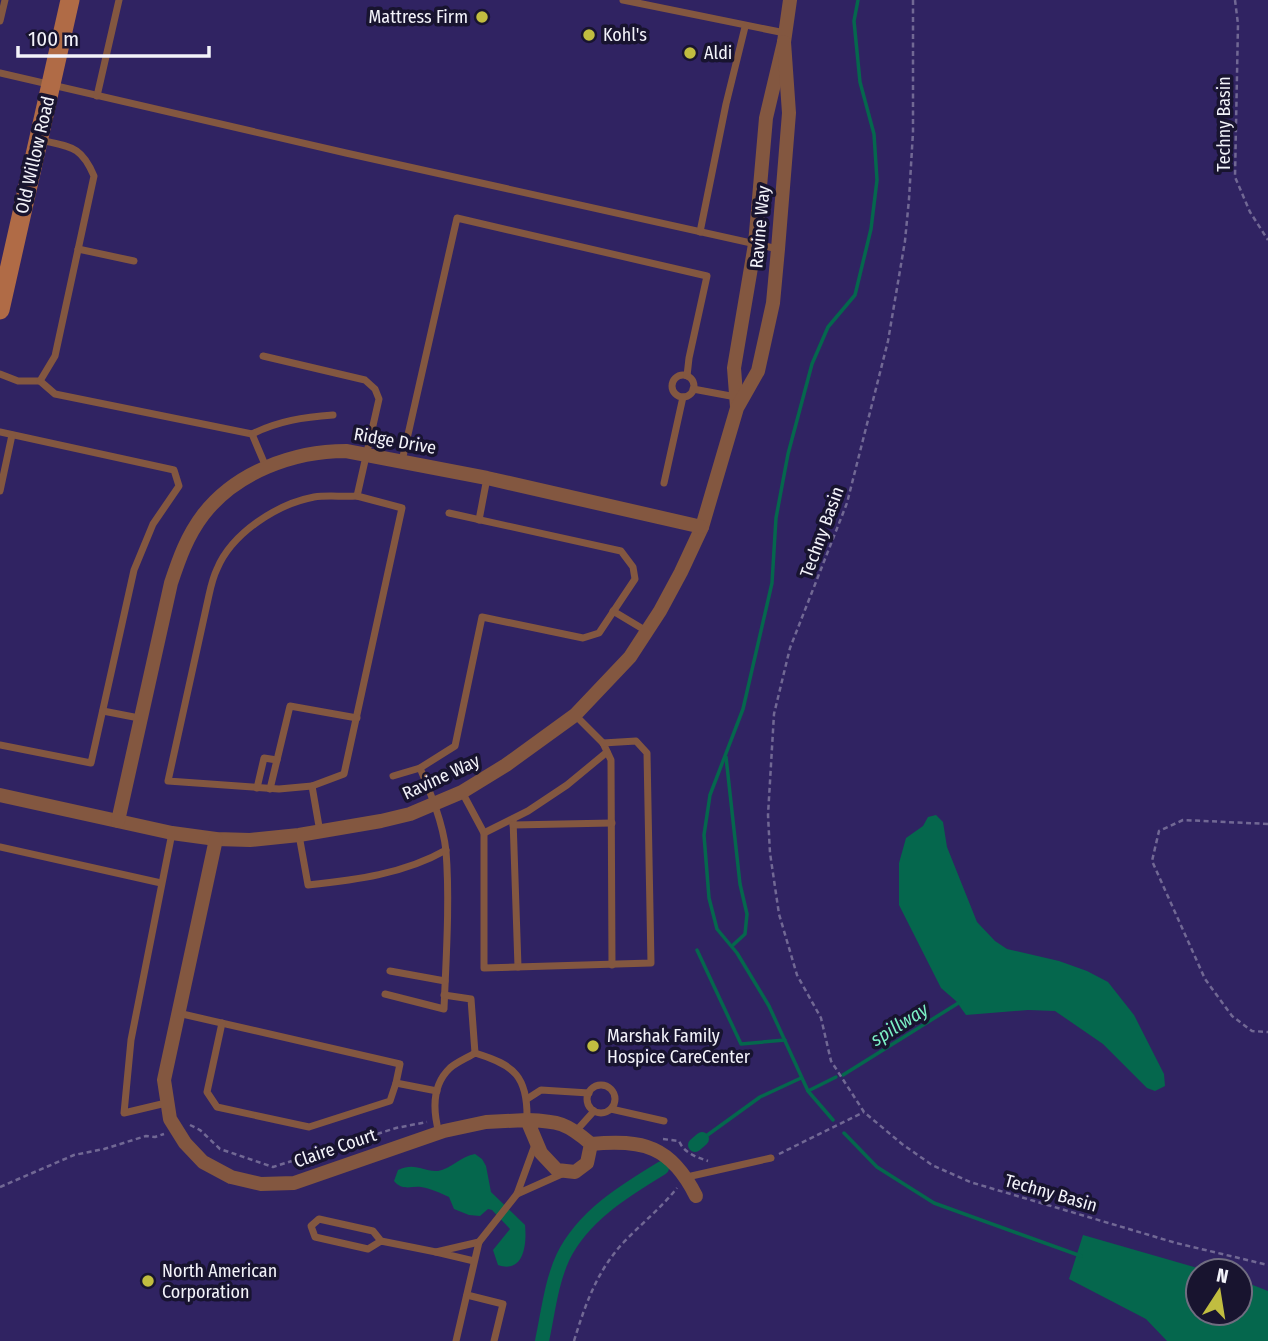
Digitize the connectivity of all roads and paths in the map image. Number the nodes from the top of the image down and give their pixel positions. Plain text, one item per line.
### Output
1 (5, 0) edge
2 (70, 0) edge
3 (118, 0) edge
4 (622, 0) edge
5 (790, 0) edge
6 (913, 0) edge
7 (1235, 0) edge
8 (0, 21) edge
9 (745, 27) junction
10 (785, 38) junction
11 (0, 73) edge
12 (52, 85) junction
13 (97, 96) junction
14 (39, 140) junction
15 (700, 232) junction
16 (1268, 240) edge
17 (755, 244) junction
18 (78, 248) junction
19 (778, 249) junction
20 (134, 261) dead end
21 (0, 310) edge
22 (263, 356) dead end
23 (0, 374) edge
24 (687, 376) junction
25 (40, 381) junction
26 (693, 388) junction
27 (683, 397) junction
28 (737, 403) junction
29 (333, 415) dead end
30 (0, 432) edge
31 (252, 434) junction
32 (12, 435) junction
33 (367, 454) junction
34 (402, 461) junction
35 (266, 467) junction
36 (487, 478) junction
37 (664, 483) dead end
38 (0, 491) edge
39 (357, 496) junction
40 (449, 513) dead end
41 (479, 520) junction
42 (702, 527) junction
43 (613, 611) junction
44 (648, 632) junction
45 (103, 711) junction
46 (575, 715) junction
47 (139, 718) junction
48 (357, 719) junction
49 (603, 743) junction
50 (0, 745) edge
51 (607, 752) junction
52 (277, 760) junction
53 (420, 768) junction
54 (393, 776) dead end
55 (312, 786) junction
56 (257, 788) junction
57 (271, 789) junction
58 (462, 792) junction
59 (0, 794) edge
60 (435, 804) junction
61 (118, 821) junction
62 (513, 822) junction
63 (612, 823) junction
64 (1268, 824) edge
65 (320, 832) junction
66 (172, 833) junction
67 (484, 833) junction
68 (299, 835) junction
69 (216, 839) junction
70 (0, 847) edge
71 (446, 850) junction
72 (161, 883) junction
73 (612, 965) junction
74 (517, 967) junction
75 (390, 971) dead end
76 (445, 982) junction
77 (385, 994) dead end
78 (444, 995) junction
79 (178, 1013) junction
80 (222, 1023) junction
81 (1268, 1032) edge
82 (475, 1054) junction
83 (396, 1083) junction
84 (437, 1091) junction
85 (589, 1093) junction
86 (527, 1099) junction
87 (166, 1102) junction
88 (611, 1109) junction
89 (594, 1111) junction
90 (864, 1112) junction
91 (527, 1120) junction
92 (664, 1121) dead end
93 (182, 1126) dead end
94 (437, 1127) junction
95 (576, 1131) junction
96 (169, 1133) dead end
97 (536, 1141) junction
98 (591, 1144) junction
99 (771, 1158) joint
100 (568, 1171) junction
101 (687, 1177) junction
102 (0, 1187) edge
103 (517, 1194) junction
104 (696, 1196) dead end
105 (381, 1241) junction
106 (479, 1242) junction
107 (436, 1252) junction
108 (474, 1261) junction
109 (1268, 1265) edge
110 (467, 1295) junction
111 (456, 1341) edge
112 (494, 1341) edge
113 (574, 1341) edge

1 - 8 lane
2 - 12 street, Old Willow Road
3 - 13 lane
4 - 9 lane
5 - 10 street, Ravine Way
6 - 90 path, Techny Basin
7 - 16 path, Techny Basin
9 - 10 lane
9 - 15 lane
10 - 17 street, Ravine Way
10 - 19 street, Ravine Way
11 - 12 lane
12 - 13 lane
12 - 14 street, Old Willow Road
13 - 15 lane
14 - 18 lane
14 - 21 street, Old Willow Road
15 - 17 lane
17 - 19 lane
17 - 28 street, Ravine Way
18 - 20 lane
18 - 25 lane
19 - 28 street, Ravine Way
22 - 33 lane
23 - 25 lane
24 - 26 lane
24 - 27 lane
24 - 34 lane
25 - 31 lane
26 - 27 lane
26 - 28 lane
27 - 37 lane
28 - 42 street, Ravine Way
29 - 31 lane
30 - 32 lane
31 - 35 lane
32 - 38 lane
32 - 45 lane
33 - 34 street, Ridge Drive
33 - 35 street, Ridge Drive
33 - 39 lane
34 - 36 street, Ridge Drive
35 - 47 street, Ridge Drive
36 - 41 lane
36 - 42 street, Ridge Drive
39 - 48 lane
39 - 56 lane
40 - 41 lane
41 - 43 lane
42 - 44 street, Ravine Way
43 - 44 lane
43 - 53 lane
44 - 46 street, Ravine Way
45 - 47 lane
45 - 50 lane
46 - 49 lane
46 - 58 street, Ravine Way
47 - 61 street, Ridge Drive
48 - 52 lane
48 - 55 lane
49 - 51 lane
49 - 73 lane
51 - 62 lane
51 - 63 lane
52 - 56 lane
52 - 57 lane
53 - 54 lane
53 - 60 lane
55 - 57 lane
55 - 65 lane
56 - 57 lane
58 - 60 street, Ravine Way
58 - 67 lane
59 - 61 street, Ravine Way
60 - 65 street, Ravine Way
60 - 71 lane
61 - 66 street, Ravine Way
62 - 63 lane
62 - 67 lane
62 - 74 lane
63 - 73 lane
64 - 81 path
65 - 68 street, Ravine Way
66 - 69 street, Ravine Way
66 - 72 lane
67 - 74 lane
68 - 69 street, Ravine Way
68 - 71 lane
69 - 79 street, Claire Court
70 - 72 lane
71 - 76 lane
72 - 87 lane
73 - 74 lane
75 - 76 lane
76 - 78 lane
77 - 78 lane
78 - 82 lane
79 - 80 lane
79 - 87 street, Claire Court
80 - 83 lane
80 - 83 lane
82 - 84 lane
82 - 86 lane
83 - 84 lane
84 - 94 lane
85 - 86 lane
85 - 88 lane
85 - 89 lane
86 - 91 lane
87 - 94 street, Claire Court
88 - 89 lane
88 - 92 lane
89 - 95 lane
90 - 99 path
90 - 109 path, Techny Basin
91 - 94 street, Claire Court
91 - 95 street, Claire Court
91 - 97 street
93 - 94 path
95 - 98 street, Claire Court
96 - 102 path
97 - 100 street
97 - 103 lane
98 - 100 street
98 - 101 street
99 - 101 lane
100 - 103 lane
101 - 104 street
101 - 113 path
103 - 106 lane
105 - 105 lane
105 - 107 lane
106 - 107 lane
106 - 108 lane
107 - 108 lane
108 - 110 lane
110 - 111 lane
110 - 112 lane

